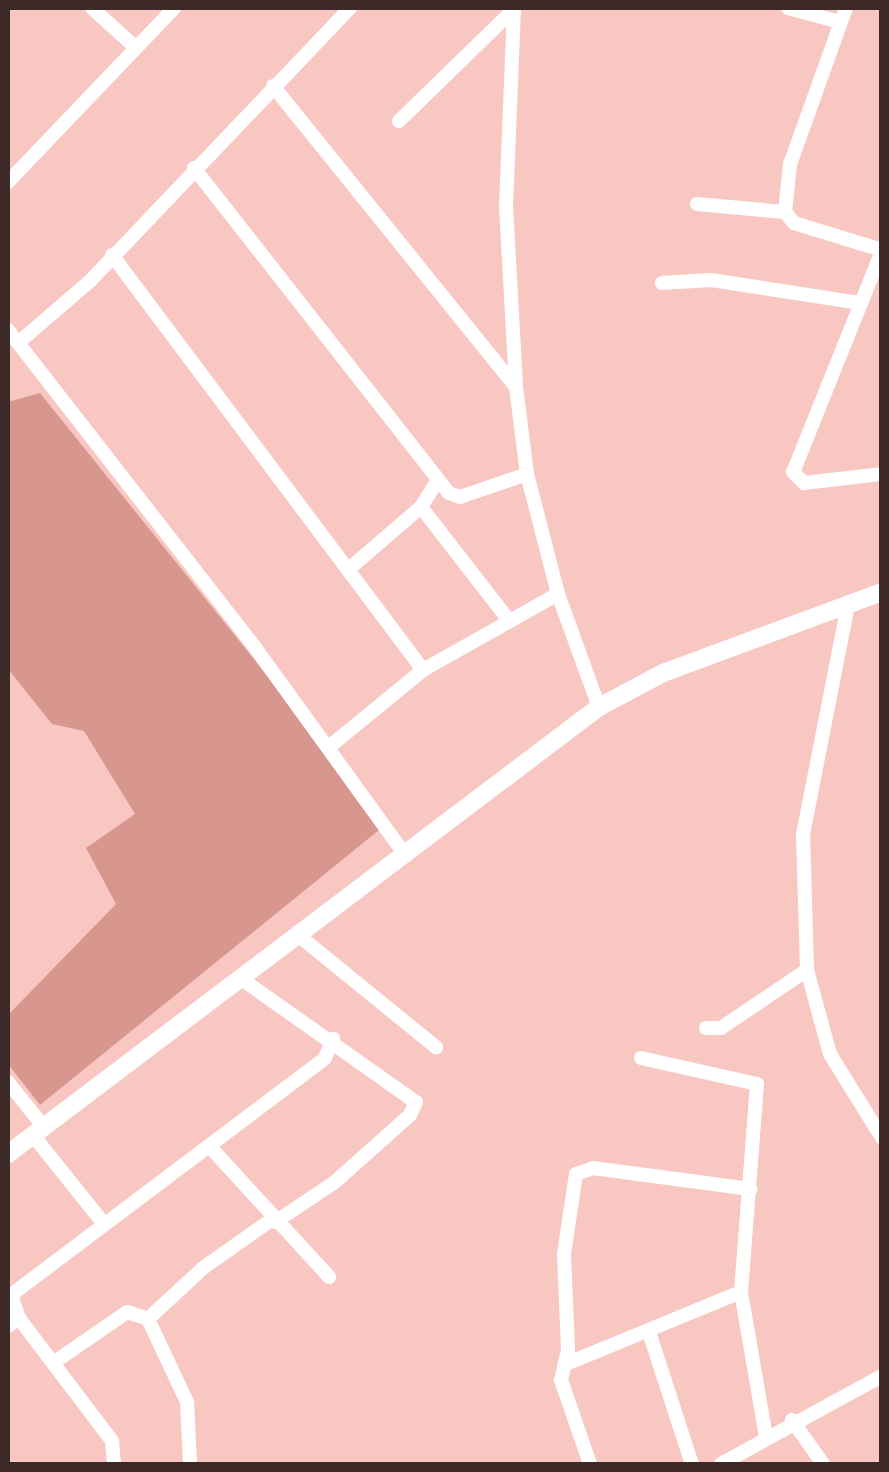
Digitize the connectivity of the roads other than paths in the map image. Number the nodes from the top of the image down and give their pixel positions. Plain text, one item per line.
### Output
1 (92, 8) edge
2 (174, 8) edge
3 (350, 8) edge
4 (788, 8) edge
5 (513, 9) edge
6 (843, 15) edge
7 (134, 46) junction
8 (274, 86) junction
9 (399, 121) dead end
10 (194, 168) junction
11 (8, 182) edge
12 (697, 204) dead end
13 (785, 212) junction
14 (882, 251) edge
15 (112, 256) junction
16 (662, 283) dead end
17 (860, 303) junction
18 (12, 336) edge
19 (516, 386) junction
20 (528, 474) junction
21 (882, 474) edge
22 (438, 480) junction
23 (421, 507) junction
24 (350, 568) junction
25 (882, 592) edge
26 (558, 594) junction
27 (848, 605) junction
28 (507, 618) junction
29 (424, 670) junction
30 (599, 707) junction
31 (328, 747) junction
32 (406, 856) junction
33 (298, 935) junction
34 (807, 970) junction
35 (240, 978) junction
36 (706, 1028) dead end
37 (333, 1039) junction
38 (436, 1047) dead end
39 (641, 1058) dead end
40 (8, 1082) edge
41 (38, 1130) junction
42 (882, 1138) edge
43 (211, 1148) junction
44 (8, 1154) edge
45 (751, 1188) junction
46 (273, 1221) junction
47 (104, 1224) junction
48 (329, 1277) dead end
49 (741, 1292) junction
50 (8, 1302) edge
51 (148, 1319) junction
52 (13, 1322) edge
53 (648, 1332) junction
54 (56, 1362) junction
55 (566, 1364) junction
56 (882, 1376) edge
57 (792, 1420) junction
58 (766, 1436) junction
59 (114, 1464) edge
60 (190, 1464) edge
61 (590, 1464) edge
62 (692, 1464) edge
63 (721, 1464) edge
64 (823, 1464) edge

1 - 7 street
2 - 7 street
3 - 8 street
4 - 6 street
5 - 9 street
5 - 19 street
6 - 13 street
7 - 11 street
8 - 10 street
8 - 19 street
10 - 15 street
10 - 22 street
12 - 13 street
13 - 14 street
14 - 17 street
15 - 18 street
15 - 24 street
16 - 17 street
17 - 21 street
18 - 31 street
19 - 20 street
20 - 22 street
20 - 26 street
22 - 23 street
23 - 24 street
23 - 28 street
24 - 29 street
25 - 27 main road
26 - 28 street
26 - 30 street
27 - 30 main road
27 - 34 street
28 - 29 street
29 - 31 street
30 - 32 main road
31 - 32 street
32 - 33 main road
33 - 35 main road
33 - 38 street
34 - 36 street
34 - 42 street
35 - 37 street
35 - 41 main road
37 - 43 street
37 - 46 street
39 - 45 street
40 - 41 street
41 - 44 main road
41 - 47 street
43 - 46 street
43 - 47 street
45 - 49 street
45 - 55 street
46 - 48 street
46 - 51 street
47 - 52 street
49 - 53 street
49 - 58 street
50 - 52 street
51 - 54 street
51 - 60 street
52 - 54 street
53 - 55 street
53 - 62 street
54 - 59 street
55 - 61 street
56 - 57 street
57 - 58 street
57 - 64 street
58 - 63 street

